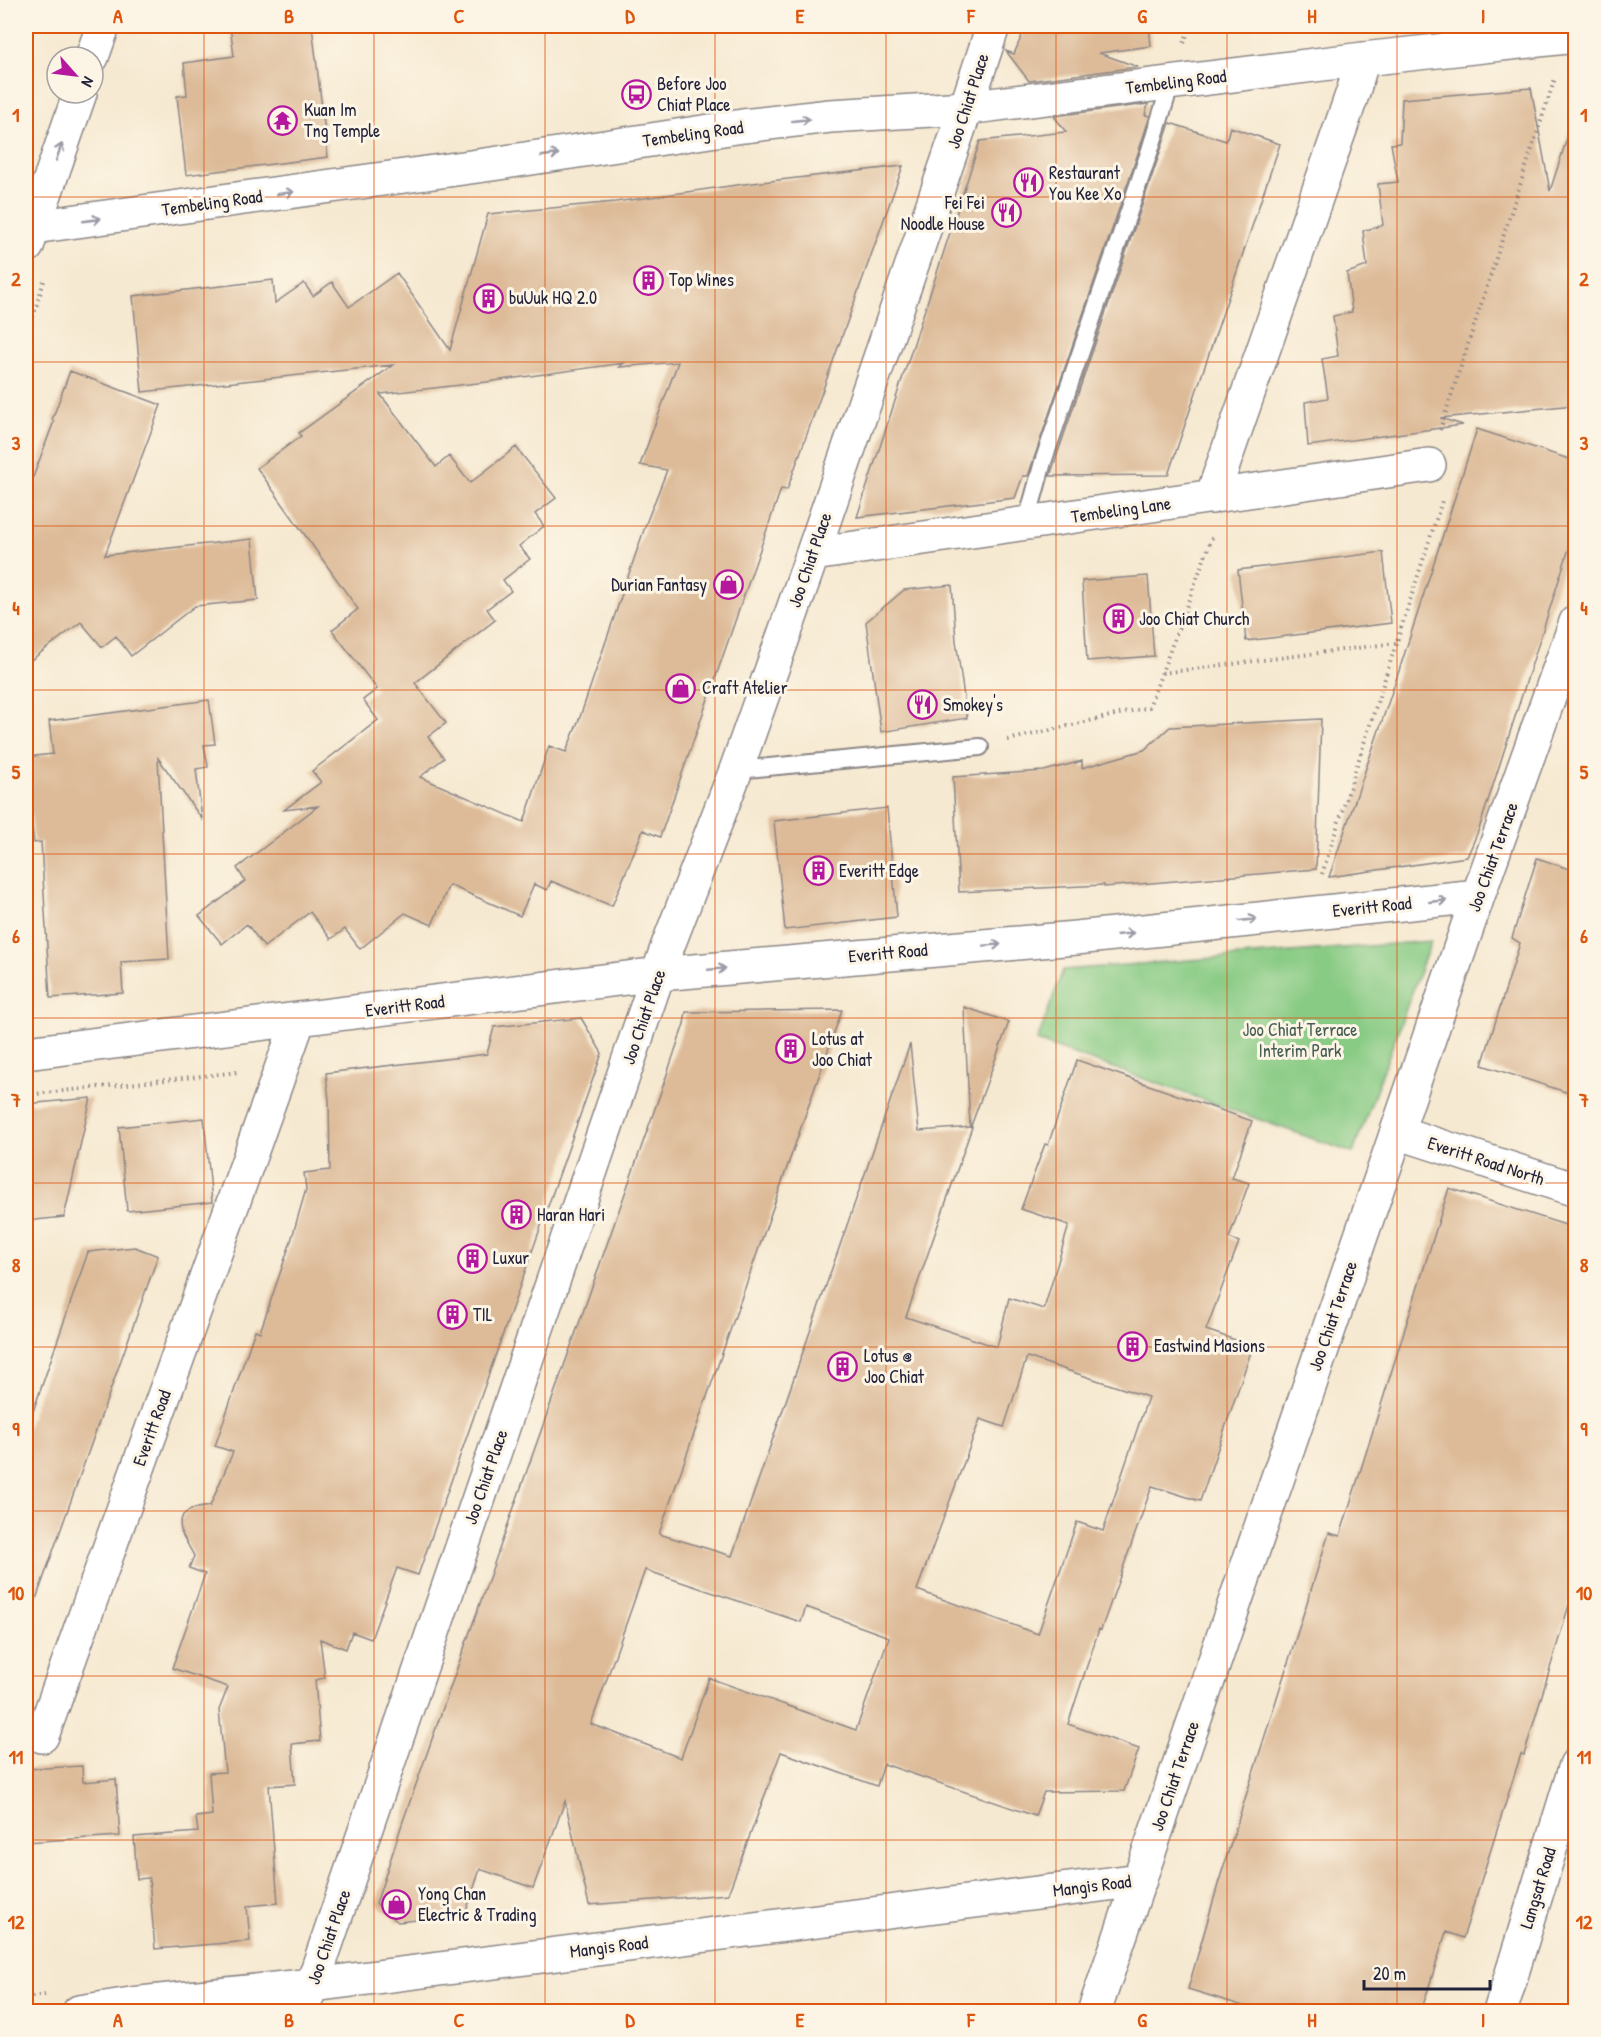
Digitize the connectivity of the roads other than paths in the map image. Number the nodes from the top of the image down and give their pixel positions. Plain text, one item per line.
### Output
1 (103, 26) edge
2 (993, 26) edge
3 (1575, 36) edge
4 (1417, 40) edge
5 (96, 45) edge
6 (1363, 59) junction
7 (1171, 83) junction
8 (76, 105) edge
9 (966, 108) junction
10 (28, 235) edge
11 (1429, 465) road end
12 (1212, 497) junction
13 (1026, 524) junction
14 (813, 554) junction
15 (1575, 622) edge
16 (980, 747) road end
17 (736, 770) junction
18 (1478, 896) junction
19 (659, 974) junction
20 (298, 1019) junction
21 (26, 1053) edge
22 (1397, 1132) junction
23 (1575, 1190) edge
24 (42, 1736) dead end
25 (1575, 1766) edge
26 (1140, 1880) junction
27 (308, 1998) edge
28 (79, 2012) edge
29 (1094, 2012) edge
30 (1500, 2012) edge

1 - 5 street
2 - 9 street, Joo Chiat Place
3 - 4 street, Tembeling Road
4 - 6 street, Tembeling Road
6 - 7 street, Tembeling Road
6 - 12 street
7 - 9 street, Tembeling Road
7 - 13 lane
10 -> 8 street
10 -> 9 street, Tembeling Road
9 - 14 street, Joo Chiat Place
11 - 12 street, Tembeling Lane
12 - 13 street, Tembeling Lane
13 - 14 street, Tembeling Lane
14 - 17 street, Joo Chiat Place
15 - 18 street, Joo Chiat Terrace
16 - 17 lane
17 - 19 street, Joo Chiat Place
19 -> 18 street, Everitt Road
18 - 22 street, Joo Chiat Terrace
19 - 20 street, Everitt Road
19 - 27 street, Joo Chiat Place
20 - 21 street, Everitt Road
20 - 24 street, Everitt Road
22 - 23 street, Everitt Road North
22 - 26 street, Joo Chiat Terrace
25 - 30 street, Langsat Road
26 - 27 street, Mangis Road
26 - 29 street, Joo Chiat Terrace
27 - 28 street, Mangis Road

